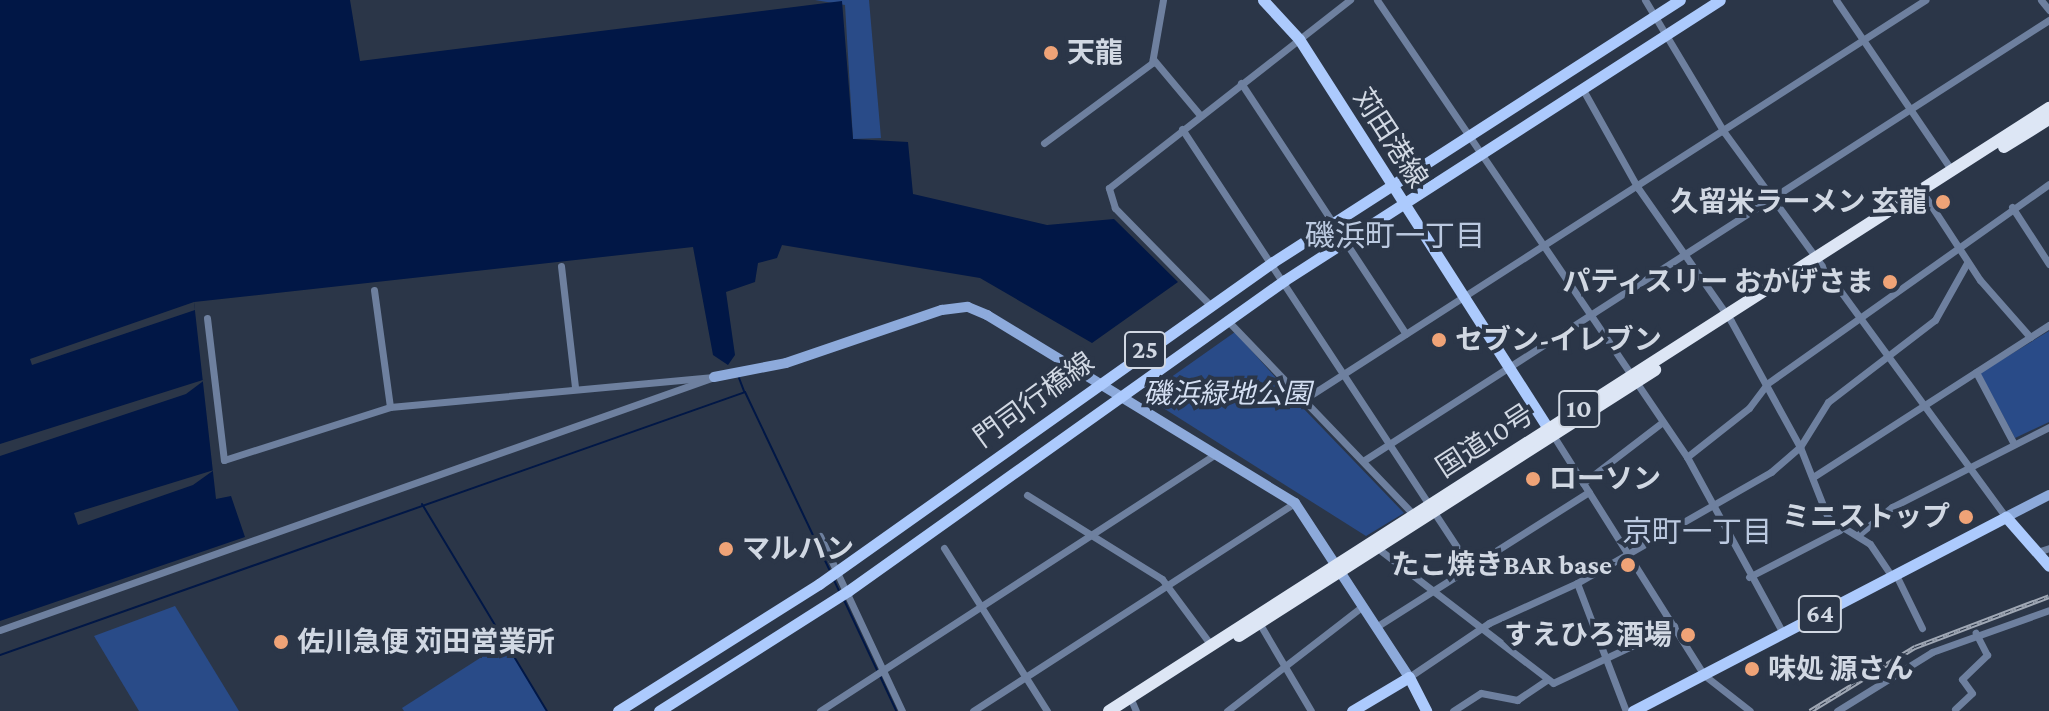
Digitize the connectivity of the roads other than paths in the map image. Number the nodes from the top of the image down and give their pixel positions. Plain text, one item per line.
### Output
1 (1163, 0) edge
2 (1263, 0) edge
3 (1350, 0) edge
4 (1377, 0) edge
5 (1645, 0) edge
6 (1680, 0) edge
7 (1720, 0) edge
8 (1836, 0) edge
9 (1925, 0) edge
10 (2041, 0) edge
11 (2049, 10) edge
12 (1654, 17) junction
13 (2049, 20) edge
14 (1667, 36) junction
15 (1299, 39) junction
16 (1861, 41) junction
17 (1153, 59) junction
18 (1241, 83) junction
19 (1582, 88) junction
20 (1912, 108) junction
21 (2049, 108) edge
22 (1200, 115) junction
23 (2049, 119) edge
24 (1182, 129) junction
25 (1471, 132) junction
26 (1724, 132) junction
27 (1044, 143) dead end
28 (1484, 150) junction
29 (1952, 171) junction
30 (1392, 183) junction
31 (2049, 184) edge
32 (1638, 188) junction
33 (1923, 193) junction
34 (1776, 196) junction
35 (1403, 203) junction
36 (2012, 207) junction
37 (1333, 222) junction
38 (1346, 240) junction
39 (1956, 244) junction
40 (1546, 245) junction
41 (1687, 252) junction
42 (1273, 262) junction
43 (1818, 262) junction
44 (1967, 263) junction
45 (2049, 264) edge
46 (561, 266) dead end
47 (1285, 280) junction
48 (374, 290) dead end
49 (1464, 298) junction
50 (1210, 305) junction
51 (1589, 314) junction
52 (207, 318) dead end
53 (1729, 318) junction
54 (1858, 318) junction
55 (1227, 320) junction
56 (2049, 325) edge
57 (1406, 334) junction
58 (2030, 337) junction
59 (1888, 358) junction
60 (1507, 366) junction
61 (1976, 372) junction
62 (1345, 373) junction
63 (714, 377) junction
64 (1632, 380) junction
65 (1098, 383) junction
66 (575, 387) junction
67 (1765, 387) junction
68 (1119, 396) junction
69 (1303, 400) junction
70 (390, 407) junction
71 (1922, 407) junction
72 (1660, 424) junction
73 (2049, 427) edge
74 (1551, 432) junction
75 (1389, 443) junction
76 (2014, 444) junction
77 (1800, 447) junction
78 (1216, 454) junction
79 (1687, 457) junction
80 (1363, 461) junction
81 (1969, 467) junction
82 (1813, 477) junction
83 (1583, 483) junction
84 (1589, 492) junction
85 (1027, 495) dead end
86 (2049, 495) edge
87 (1295, 503) junction
88 (1716, 504) junction
89 (1432, 508) junction
90 (1414, 515) junction
91 (2006, 517) junction
92 (1840, 530) junction
93 (1093, 534) junction
94 (1858, 535) junction
95 (820, 536) dead end
96 (1374, 545) junction
97 (944, 548) dead end
98 (2043, 550) edge
99 (1629, 555) junction
100 (2049, 566) edge
101 (1338, 569) junction
102 (1472, 570) junction
103 (838, 571) junction
104 (1894, 576) junction
105 (1749, 577) junction
106 (1577, 583) junction
107 (1169, 587) junction
108 (848, 591) junction
109 (1432, 591) junction
110 (1363, 606) junction
111 (980, 607) junction
112 (2049, 610) edge
113 (1257, 620) junction
114 (1674, 626) junction
115 (1376, 627) junction
116 (1922, 628) dead end
117 (1481, 629) junction
118 (0, 630) edge
119 (1783, 633) junction
120 (1976, 633) junction
121 (1211, 645) junction
122 (1608, 659) junction
123 (1284, 664) junction
124 (882, 669) junction
125 (1704, 675) junction
126 (1409, 677) junction
127 (1024, 678) junction
128 (1547, 680) junction
129 (1130, 706) edge
130 (1955, 709) edge
131 (618, 711) edge
132 (659, 711) edge
133 (820, 711) edge
134 (902, 711) edge
135 (973, 711) edge
136 (1047, 711) edge
137 (1109, 711) edge
138 (1227, 711) edge
139 (1311, 711) edge
140 (1352, 711) edge
141 (1426, 711) edge
142 (1453, 711) edge
143 (1626, 711) edge
144 (1633, 711) edge
145 (1750, 711) edge
146 (1837, 711) edge

1 - 17 street
2 - 15 main road, 苅田港線
3 - 15 street
4 - 25 street
5 - 12 street
6 - 12 main road, 門司行橋線 / 25
7 - 14 main road, 門司行橋線 / 25
8 - 16 street
9 - 16 street
10 - 11 street
12 - 14 street
12 - 25 main road, 門司行橋線 / 25
13 - 20 street
14 - 19 main road, 門司行橋線 / 25
14 - 26 street
15 - 18 street
15 - 30 main road, 苅田港線
16 - 20 street
16 - 26 street
17 - 22 street
17 - 27 street
18 - 22 street
18 - 37 street
19 - 28 main road, 門司行橋線 / 25
19 - 32 street
20 - 29 street
20 - 34 street
21 - 29 highway, 国道10号 / 10
22 - 24 street
23 - 33 highway, 国道10号 / 10
24 - 42 street
24 - 50 street
25 - 28 street
25 - 30 main road, 門司行橋線 / 25
26 - 32 street
26 - 34 street
28 - 35 main road, 門司行橋線 / 25
28 - 40 street
29 - 33 highway, 国道10号 / 10
30 - 35 main road, 苅田港線
30 - 37 main road, 門司行橋線 / 25
31 - 36 street
32 - 40 street
32 - 41 street
33 - 39 street
33 - 43 highway, 国道10号 / 10
34 - 41 street
34 - 43 street
35 - 38 main road, 門司行橋線 / 25
35 - 49 main road, 苅田港線
36 - 39 street
36 - 45 street
37 - 38 street
37 - 42 main road, 門司行橋線 / 25
38 - 47 main road, 門司行橋線 / 25
38 - 57 street
39 - 44 street
39 - 54 street
40 - 49 street
40 - 51 street
41 - 51 street
41 - 53 street
42 - 47 street
42 - 50 main road, 門司行橋線 / 25
43 - 53 highway, 国道10号 / 10
43 - 54 street
44 - 58 street
44 - 59 street
46 - 66 street
47 - 55 main road, 門司行橋線 / 25
47 - 62 street
48 - 70 street
49 - 57 street
49 - 60 main road, 苅田港線
50 - 65 main road, 門司行橋線 / 25
51 - 60 street
51 - 64 street
52 - 70 street
53 - 64 highway, 国道10号 / 10
53 - 67 street
54 - 59 street
54 - 67 street
55 - 68 main road, 門司行橋線 / 25
55 - 69 street
56 - 58 street
57 - 62 street
58 - 61 street
59 - 71 street
59 - 77 street
60 - 74 main road, 苅田港線
60 - 75 street
61 - 71 street
61 - 76 street
62 - 69 street
62 - 75 street
63 - 65 street
63 - 66 street
63 - 118 street
64 - 72 street
64 - 74 highway, 国道10号 / 10
65 - 68 street
65 - 103 main road, 門司行橋線 / 25
66 - 70 street
67 - 77 street
67 - 79 street
68 - 78 street
68 - 108 main road, 門司行橋線 / 25
69 - 80 street
71 - 81 street
71 - 82 street
72 - 79 street
72 - 83 street
73 - 76 street
74 - 83 street
74 - 89 highway, 国道10号 / 10
75 - 80 street
75 - 89 street
76 - 81 street
77 - 82 street
77 - 88 street
78 - 87 street
78 - 93 street
79 - 88 street
80 - 90 street
81 - 91 street
81 - 94 street
82 - 92 street
83 - 84 street
84 - 99 street
84 - 102 street
85 - 93 street
86 - 91 street
87 - 101 street
87 - 107 street
88 - 99 street
88 - 105 street
89 - 90 highway, 国道10号 / 10
89 - 96 highway, 国道10号 / 10
89 - 102 street
90 - 96 highway, 国道10号 / 10
91 - 98 main road
91 - 104 main road, 64
92 - 94 street
92 - 105 street
93 - 107 street
93 - 111 street
94 - 104 street
95 - 103 street
96 - 101 highway, 国道10号 / 10
96 - 109 street
97 - 111 street
98 - 100 main road
99 - 106 street
99 - 114 street
101 - 110 street
101 - 113 highway, 国道10号 / 10
102 - 109 street
103 - 108 street
103 - 131 main road, 門司行橋線 / 25
104 - 116 street
104 - 119 main road, 64
105 - 119 street
106 - 117 street
106 - 122 street
107 - 121 street
107 - 127 street
108 - 124 street
108 - 132 main road, 門司行橋線 / 25
109 - 115 street
109 - 117 street
110 - 115 street
110 - 123 street
111 - 124 street
111 - 127 street
112 - 120 street
113 - 121 highway, 国道10号 / 10
113 - 123 street
113 - 129 highway, 国道10号 / 10
114 - 122 street
114 - 125 street
115 - 126 street
117 - 126 street
117 - 128 street
119 - 125 main road, 64
120 - 130 street
120 - 146 street
121 - 129 highway, 国道10号 / 10
122 - 128 street
122 - 143 street
123 - 138 street
123 - 139 street
124 - 133 street
124 - 134 street
125 - 144 main road, 64
125 - 145 street
126 - 140 main road
126 - 141 main road
127 - 135 street
127 - 136 street
128 - 142 street
129 - 137 highway, 国道10号 / 10

